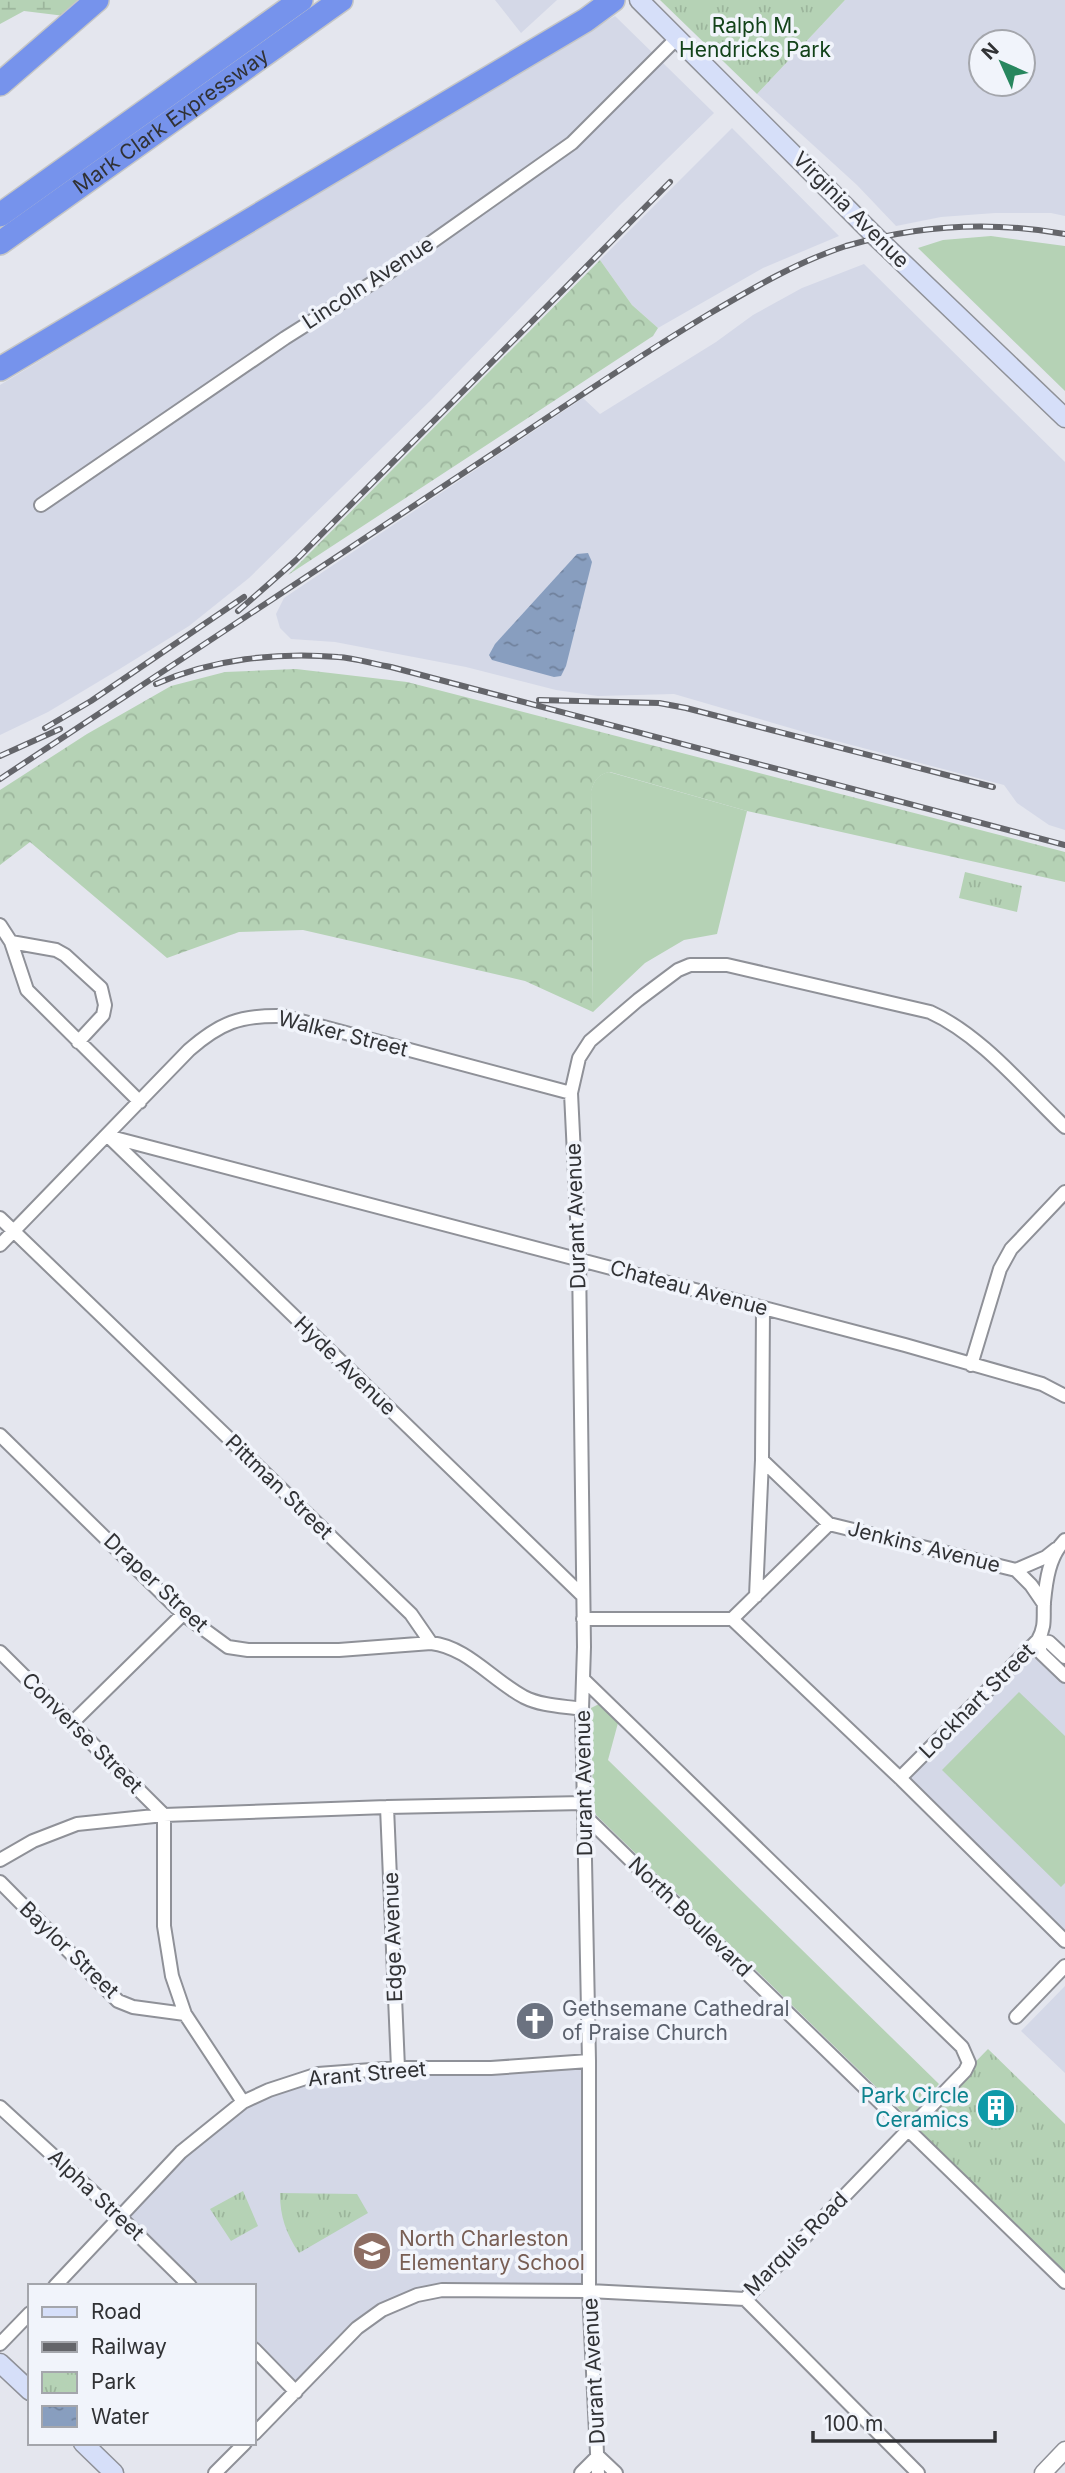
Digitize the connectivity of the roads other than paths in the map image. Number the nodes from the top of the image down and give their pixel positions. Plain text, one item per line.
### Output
1 (97, 0) edge
2 (302, 0) edge
3 (341, 0) edge
4 (613, 0) edge
5 (639, 0) edge
6 (677, 38) junction
7 (0, 84) edge
8 (0, 215) edge
9 (0, 243) edge
10 (0, 369) edge
11 (1065, 418) edge
12 (41, 505) dead end
13 (0, 925) edge
14 (11, 942) junction
15 (78, 1042) junction
16 (571, 1093) junction
17 (139, 1102) junction
18 (1065, 1127) edge
19 (107, 1136) junction
20 (1065, 1192) edge
21 (0, 1218) edge
22 (14, 1231) junction
23 (0, 1245) edge
24 (579, 1258) junction
25 (763, 1308) junction
26 (971, 1365) junction
27 (1065, 1396) edge
28 (0, 1434) edge
29 (762, 1460) junction
30 (829, 1524) junction
31 (1061, 1544) edge
32 (1016, 1570) junction
33 (582, 1595) junction
34 (756, 1596) junction
35 (1044, 1604) junction
36 (183, 1614) junction
37 (583, 1619) junction
38 (732, 1619) junction
39 (1038, 1640) junction
40 (430, 1643) junction
41 (0, 1652) edge
42 (1065, 1657) edge
43 (1065, 1676) edge
44 (583, 1679) junction
45 (582, 1709) junction
46 (73, 1722) junction
47 (900, 1778) junction
48 (387, 1807) junction
49 (585, 1809) junction
50 (164, 1815) junction
51 (0, 1860) edge
52 (0, 1882) edge
53 (1065, 1941) edge
54 (1065, 1966) edge
55 (185, 2014) junction
56 (1016, 2017) dead end
57 (589, 2061) junction
58 (398, 2068) junction
59 (243, 2102) junction
60 (0, 2106) edge
61 (909, 2130) junction
62 (120, 2217) junction
63 (1065, 2282) edge
64 (57, 2284) edge
65 (188, 2284) edge
66 (589, 2291) junction
67 (745, 2299) junction
68 (28, 2315) edge
69 (0, 2344) edge
70 (256, 2351) edge
71 (0, 2362) edge
72 (28, 2389) edge
73 (296, 2392) junction
74 (256, 2432) edge
75 (85, 2445) edge
76 (242, 2445) edge
77 (1065, 2450) edge
78 (598, 2456) junction
79 (114, 2473) edge
80 (215, 2473) edge
81 (582, 2473) edge
82 (598, 2473) edge
83 (616, 2473) edge
84 (918, 2473) edge
85 (1043, 2473) edge

1 - 7 highway
2 - 8 highway, Mark Clark Expressway
3 - 9 highway, Mark Clark Expressway
4 - 10 highway
5 - 6 main road, Virginia Avenue
6 - 11 main road, Virginia Avenue
6 - 12 street, Lincoln Avenue
13 - 14 street
14 - 15 street
14 - 15 street
15 - 17 street
16 - 17 street, Walker Street
16 - 18 street, Durant Avenue
16 - 24 street, Durant Avenue
17 - 19 street, Walker Street
19 - 22 street, Walker Street
19 - 24 street, Chateau Avenue
19 - 33 street, Hyde Avenue
20 - 26 street
21 - 22 street, Pittman Street
22 - 23 street, Walker Street
22 - 40 street, Pittman Street
24 - 25 street, Chateau Avenue
24 - 33 street, Durant Avenue
25 - 26 street, Chateau Avenue
25 - 29 street
26 - 27 street, Chateau Avenue
28 - 36 street, Draper Street
29 - 30 street, Jenkins Avenue
29 - 34 street
30 - 32 street, Jenkins Avenue
30 - 34 street, Jenkins Avenue
31 - 32 street
31 - 35 street, Lockhart Street
32 - 35 street, Jenkins Avenue
33 - 37 street, Durant Avenue
34 - 38 street, Jenkins Avenue
35 - 39 street, Lockhart Street
36 - 40 street, Draper Street
36 - 46 street
37 - 38 street
37 - 44 street, Durant Avenue
38 - 47 street
39 - 42 street
39 - 43 street
39 - 47 street, Lockhart Street
40 - 45 street
41 - 46 street, Converse Street
44 - 45 street, Durant Avenue
44 - 61 street, Marquis Road
45 - 49 street, Durant Avenue
46 - 50 street, Converse Street
47 - 53 street
48 - 49 street
48 - 50 street
48 - 58 street, Edge Avenue
49 - 57 street, Durant Avenue
49 - 61 street, North Boulevard
50 - 51 street
50 - 55 street
52 - 55 street, Baylor Street
54 - 56 street
55 - 59 street
57 - 58 street, Arant Street
57 - 66 street, Durant Avenue
58 - 59 street, Arant Street
59 - 62 street, Arant Street
60 - 62 street, Alpha Street
61 - 63 street, North Boulevard
61 - 67 street, Marquis Road
62 - 64 street, Arant Street
62 - 65 street, Alpha Street
66 - 67 street, Marquis Road
66 - 73 street, Marquis Road
66 - 78 street, Durant Avenue
67 - 84 street
68 - 69 street
70 - 73 street
71 - 72 main road
73 - 74 street, Marquis Road
75 - 79 main road
76 - 80 street
77 - 85 street
78 - 81 street
78 - 82 street, Durant Avenue
78 - 83 street

